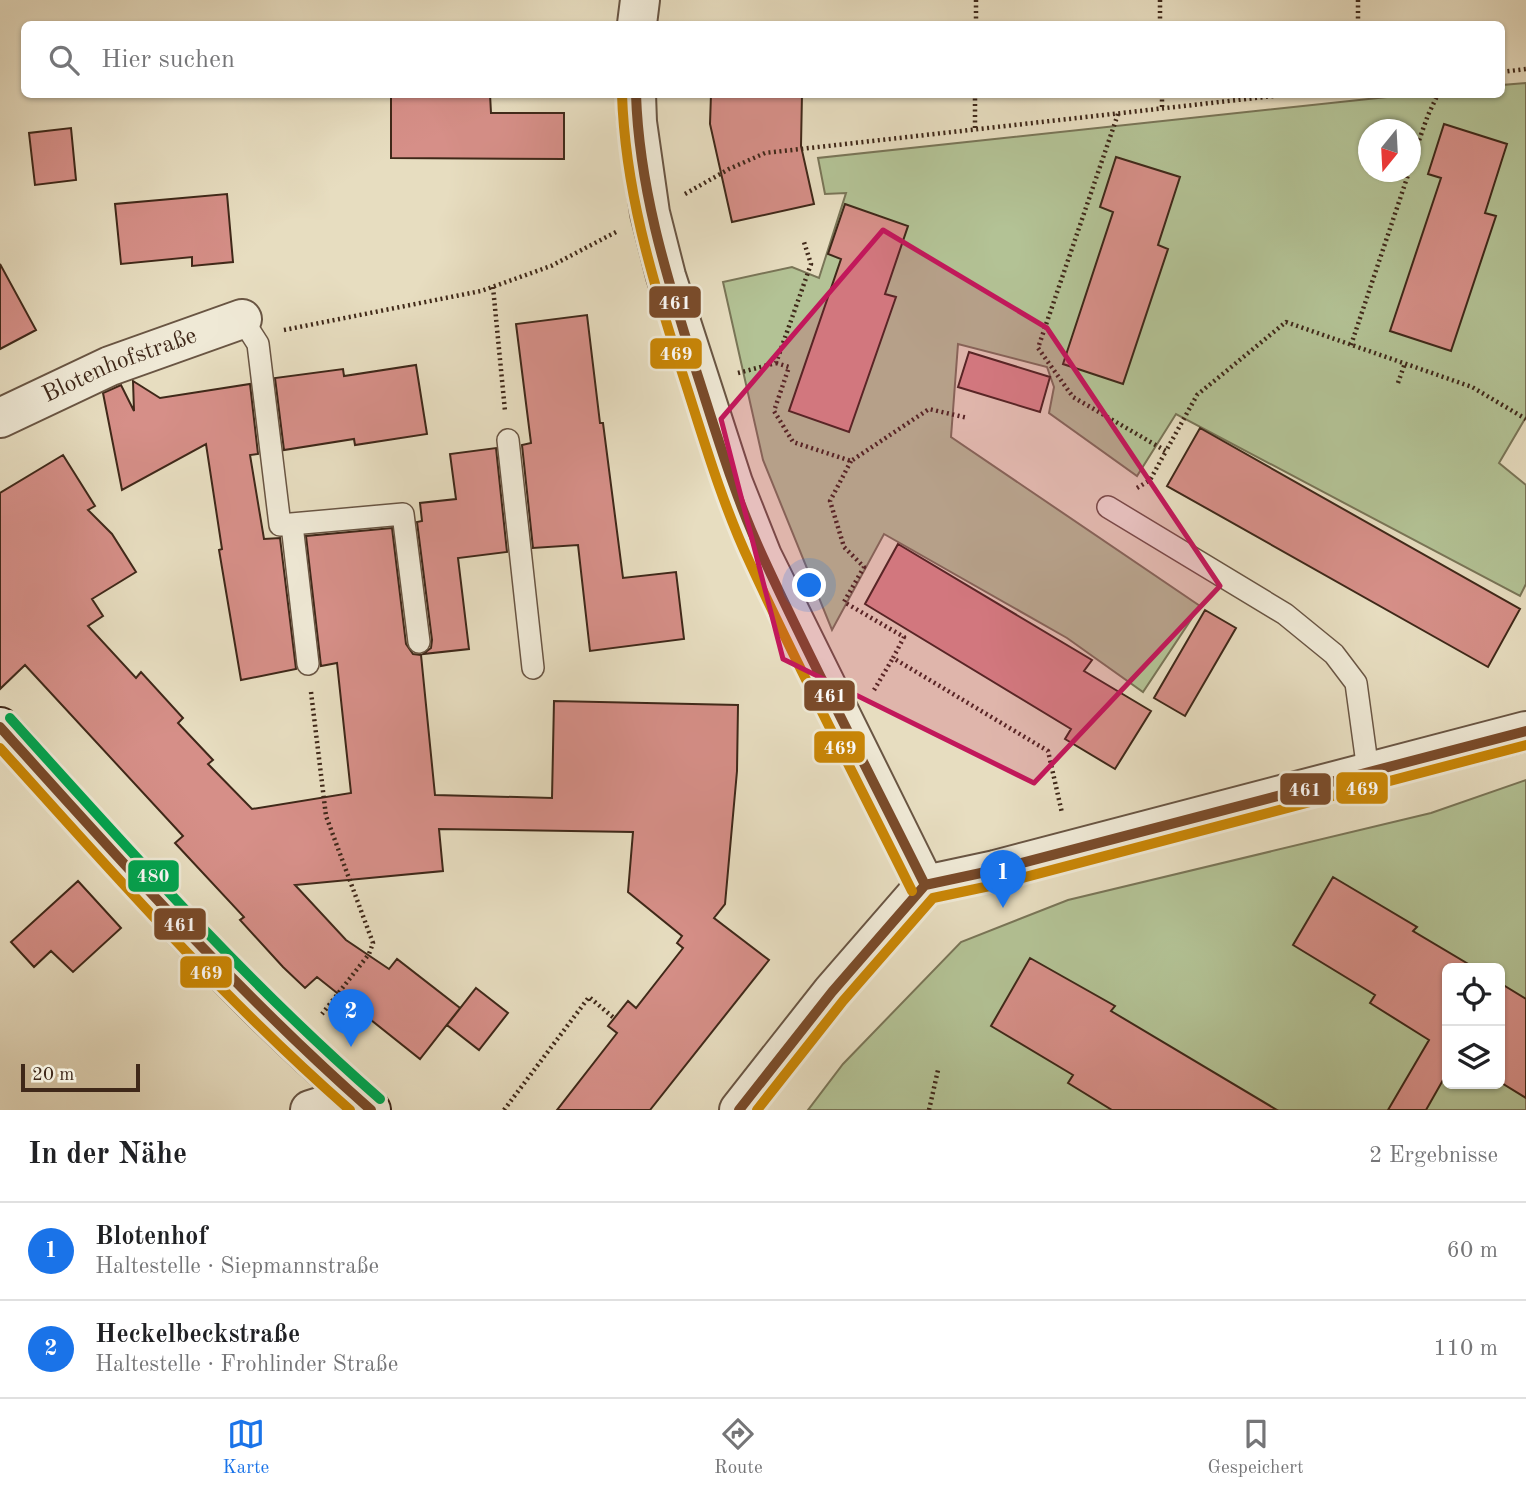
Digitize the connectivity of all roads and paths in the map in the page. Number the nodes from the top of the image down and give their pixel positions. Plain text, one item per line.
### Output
1 (640, 0) edge
2 (976, 0) edge
3 (1160, 0) edge
4 (1359, 0) edge
5 (637, 21) edge
6 (976, 21) edge
7 (1160, 21) edge
8 (1358, 21) edge
9 (1526, 69) edge
10 (1505, 72) edge
11 (636, 98) edge
12 (975, 98) edge
13 (1162, 98) edge
14 (1257, 98) edge
15 (1436, 98) edge
16 (1163, 109) junction
17 (1118, 114) junction
18 (975, 128) junction
19 (1421, 135) edge
20 (1406, 182) edge
21 (650, 214) junction
22 (804, 242) dead end
23 (493, 287) junction
24 (242, 318) junction
25 (1351, 345) junction
26 (776, 363) junction
27 (1405, 363) junction
28 (1398, 383) dead end
29 (700, 384) junction
30 (0, 418) edge
31 (968, 418) dead end
32 (1526, 419) edge
33 (508, 440) joint
34 (1166, 451) junction
35 (850, 461) junction
36 (1108, 507) joint
37 (292, 524) junction
38 (419, 642) dead end
39 (893, 658) junction
40 (308, 664) joint
41 (533, 668) dead end
42 (873, 691) dead end
43 (0, 727) edge
44 (1526, 731) edge
45 (1368, 771) junction
46 (1062, 816) dead end
47 (925, 885) junction
48 (614, 1018) dead end
49 (317, 1020) dead end
50 (938, 1070) dead end
51 (363, 1103) edge
52 (310, 1110) edge
53 (504, 1110) edge
54 (740, 1110) edge
55 (929, 1110) edge

1 - 5 street
2 - 6 path
3 - 7 path
4 - 8 path
9 - 10 path
11 - 21 street
12 - 18 path
13 - 16 path
14 - 16 path
15 - 19 path
16 - 17 path
17 - 18 path
17 - 34 path
18 - 21 path
20 - 25 path
21 - 23 path
21 - 29 street
22 - 26 path
23 - 24 path
23 - 33 path
24 - 30 street, Blotenhofstraße
24 - 37 lane
25 - 27 path
25 - 34 path
26 - 29 path
26 - 35 path
27 - 28 path
27 - 32 path
29 - 47 street
31 - 35 path
33 - 41 lane
34 - 36 path
35 - 39 path
36 - 45 lane
37 - 38 lane
37 - 40 lane
39 - 42 path
39 - 46 path
40 - 49 path
43 - 51 street
44 - 45 street
45 - 47 street
47 - 54 street
48 - 53 path
50 - 55 path
51 - 52 street

